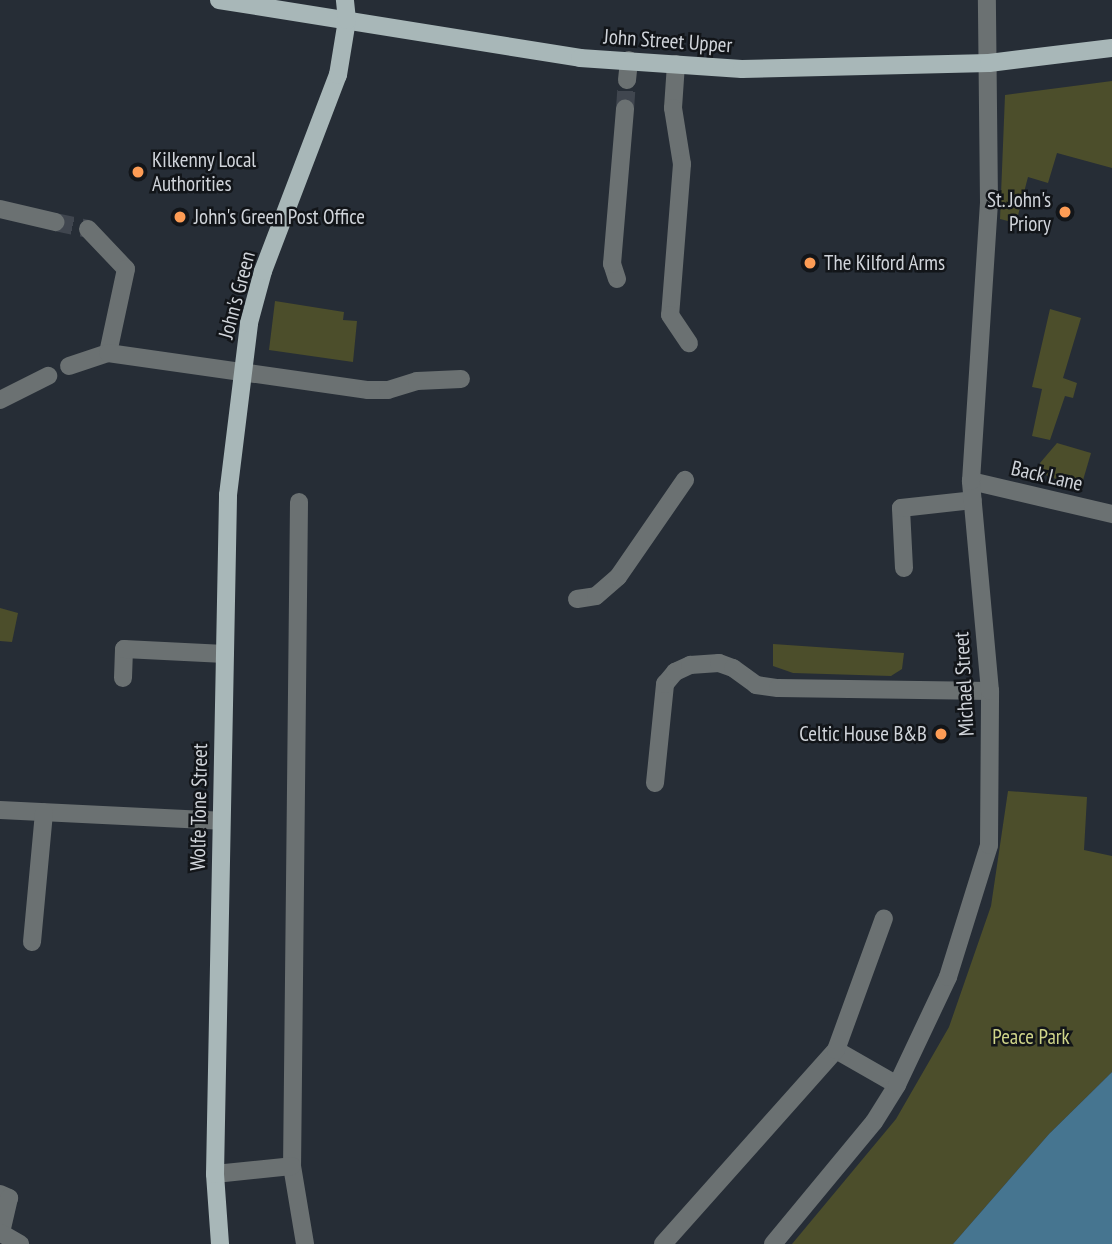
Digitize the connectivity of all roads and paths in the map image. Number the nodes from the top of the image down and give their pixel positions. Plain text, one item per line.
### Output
1 (219, 0) edge
2 (345, 0) edge
3 (987, 0) edge
4 (297, 6) edge
5 (347, 20) junction
6 (1112, 48) edge
7 (629, 60) junction
8 (989, 63) junction
9 (676, 64) junction
10 (627, 80) tunnel mouth
11 (625, 109) tunnel mouth
12 (0, 209) edge
13 (55, 222) tunnel mouth
14 (88, 229) tunnel mouth
15 (617, 279) dead end
16 (689, 343) dead end
17 (108, 354) junction
18 (69, 366) dead end
19 (242, 372) junction
20 (48, 376) dead end
21 (461, 379) dead end
22 (0, 400) edge
23 (685, 480) dead end
24 (971, 481) junction
25 (973, 500) junction
26 (299, 502) dead end
27 (1112, 514) edge
28 (904, 568) dead end
29 (578, 598) dead end
30 (225, 654) junction
31 (123, 678) dead end
32 (990, 691) junction
33 (655, 783) dead end
34 (0, 810) edge
35 (44, 813) junction
36 (221, 821) junction
37 (884, 918) dead end
38 (32, 942) dead end
39 (836, 1050) junction
40 (897, 1085) junction
41 (292, 1166) junction
42 (215, 1174) junction
43 (0, 1194) edge
44 (20, 1244) edge
45 (219, 1244) edge
46 (305, 1244) edge
47 (663, 1244) edge
48 (773, 1244) edge

1 - 4 main road, John Street Upper
2 - 5 main road, John's Green
3 - 8 street, Michael Street
4 - 5 main road, John Street Upper
5 - 7 main road, John Street Upper
5 - 19 main road, John's Green
6 - 8 main road, John Street Upper
7 - 9 main road, John Street Upper
7 - 10 street
8 - 9 main road, John Street Upper
8 - 24 street, Michael Street
9 - 16 street
11 - 15 street
12 - 13 street
14 - 17 street
17 - 18 street
17 - 19 street, John's Green
19 - 21 street
19 - 30 main road, Wolfe Tone Street
20 - 22 street
23 - 29 street
24 - 25 street, Michael Street
24 - 27 street, Back Lane
25 - 28 street
25 - 32 street, Michael Street
26 - 41 street
30 - 31 street
30 - 36 main road, Wolfe Tone Street
32 - 33 street
32 - 40 street, Michael Street
34 - 35 street
35 - 36 street
35 - 38 street
36 - 42 main road, Wolfe Tone Street
37 - 39 street
39 - 40 street
39 - 47 street
40 - 48 street, Michael Street
41 - 42 street
41 - 46 street
42 - 45 main road, Wolfe Tone Street
43 - 44 street

